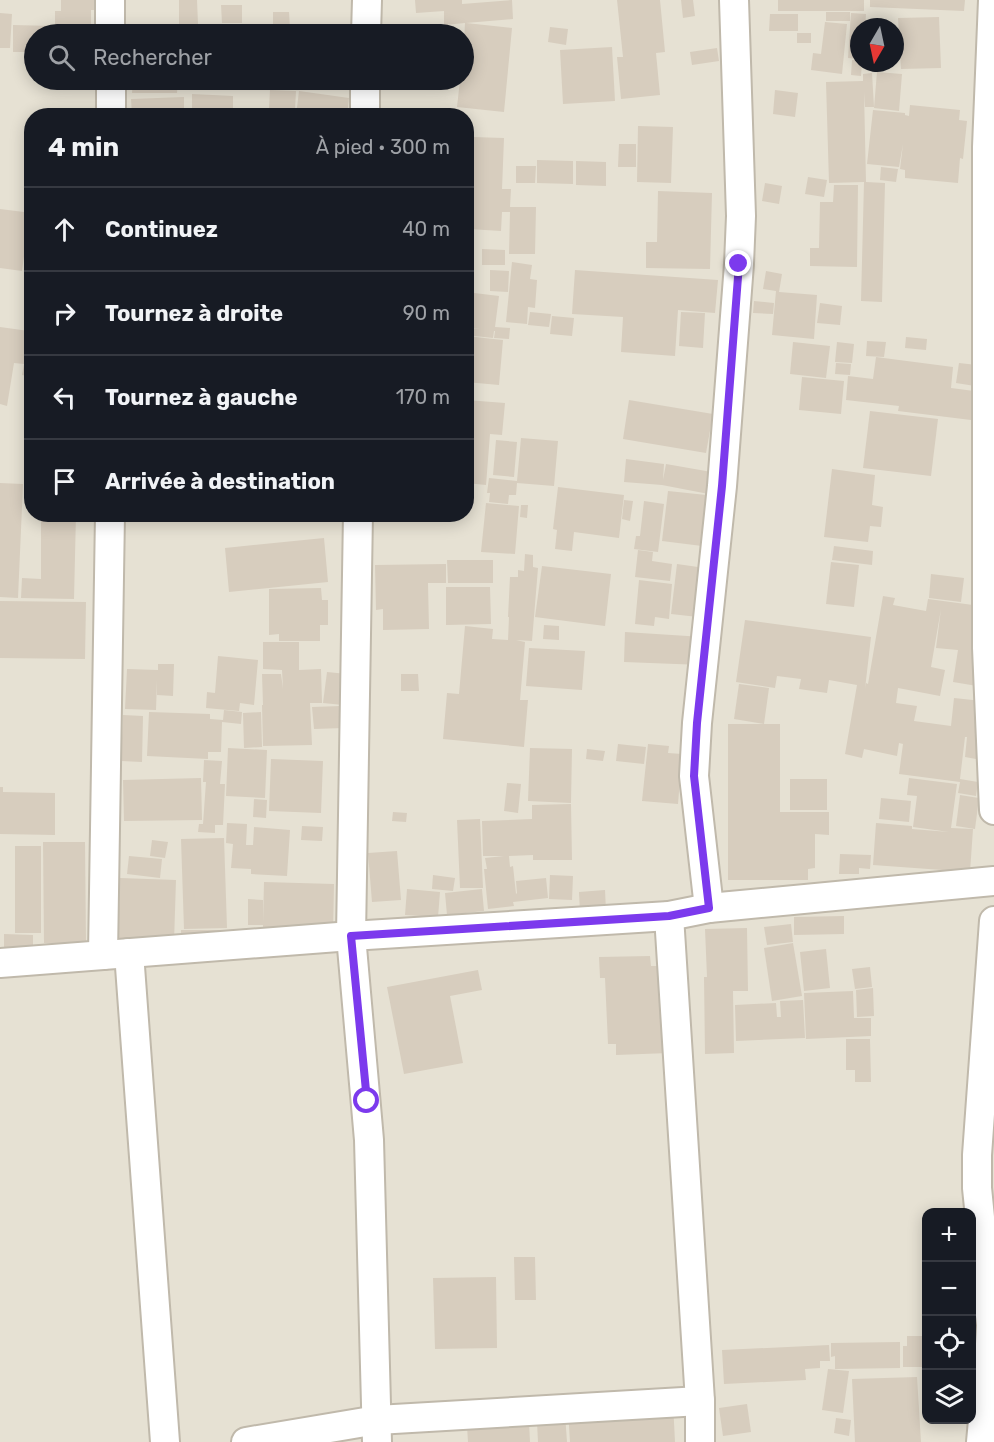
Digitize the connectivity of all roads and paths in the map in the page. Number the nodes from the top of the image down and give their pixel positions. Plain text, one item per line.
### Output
1 (110, 0) edge
2 (367, 0) edge
3 (734, 0) edge
4 (993, 0) edge
5 (110, 24) edge
6 (366, 24) edge
7 (111, 90) edge
8 (365, 90) edge
9 (111, 108) edge
10 (365, 108) edge
11 (110, 522) edge
12 (358, 522) edge
13 (994, 810) edge
14 (994, 881) edge
15 (709, 908) junction
16 (669, 916) junction
17 (994, 921) edge
18 (351, 936) junction
19 (116, 954) junction
20 (0, 963) edge
21 (992, 1344) edge
22 (700, 1401) junction
23 (377, 1431) edge
24 (165, 1442) edge
25 (246, 1442) edge
26 (700, 1442) edge
27 (981, 1442) edge

1 - 5 street
2 - 6 street
3 - 15 street
4 - 13 street
7 - 9 street
8 - 10 street
11 - 19 street
12 - 18 street
14 - 15 street
15 - 16 street
16 - 18 street
16 - 22 street
17 - 21 street
18 - 19 street
18 - 23 street
19 - 20 street
19 - 24 street
21 - 27 street
22 - 23 street
22 - 26 street
23 - 25 street

